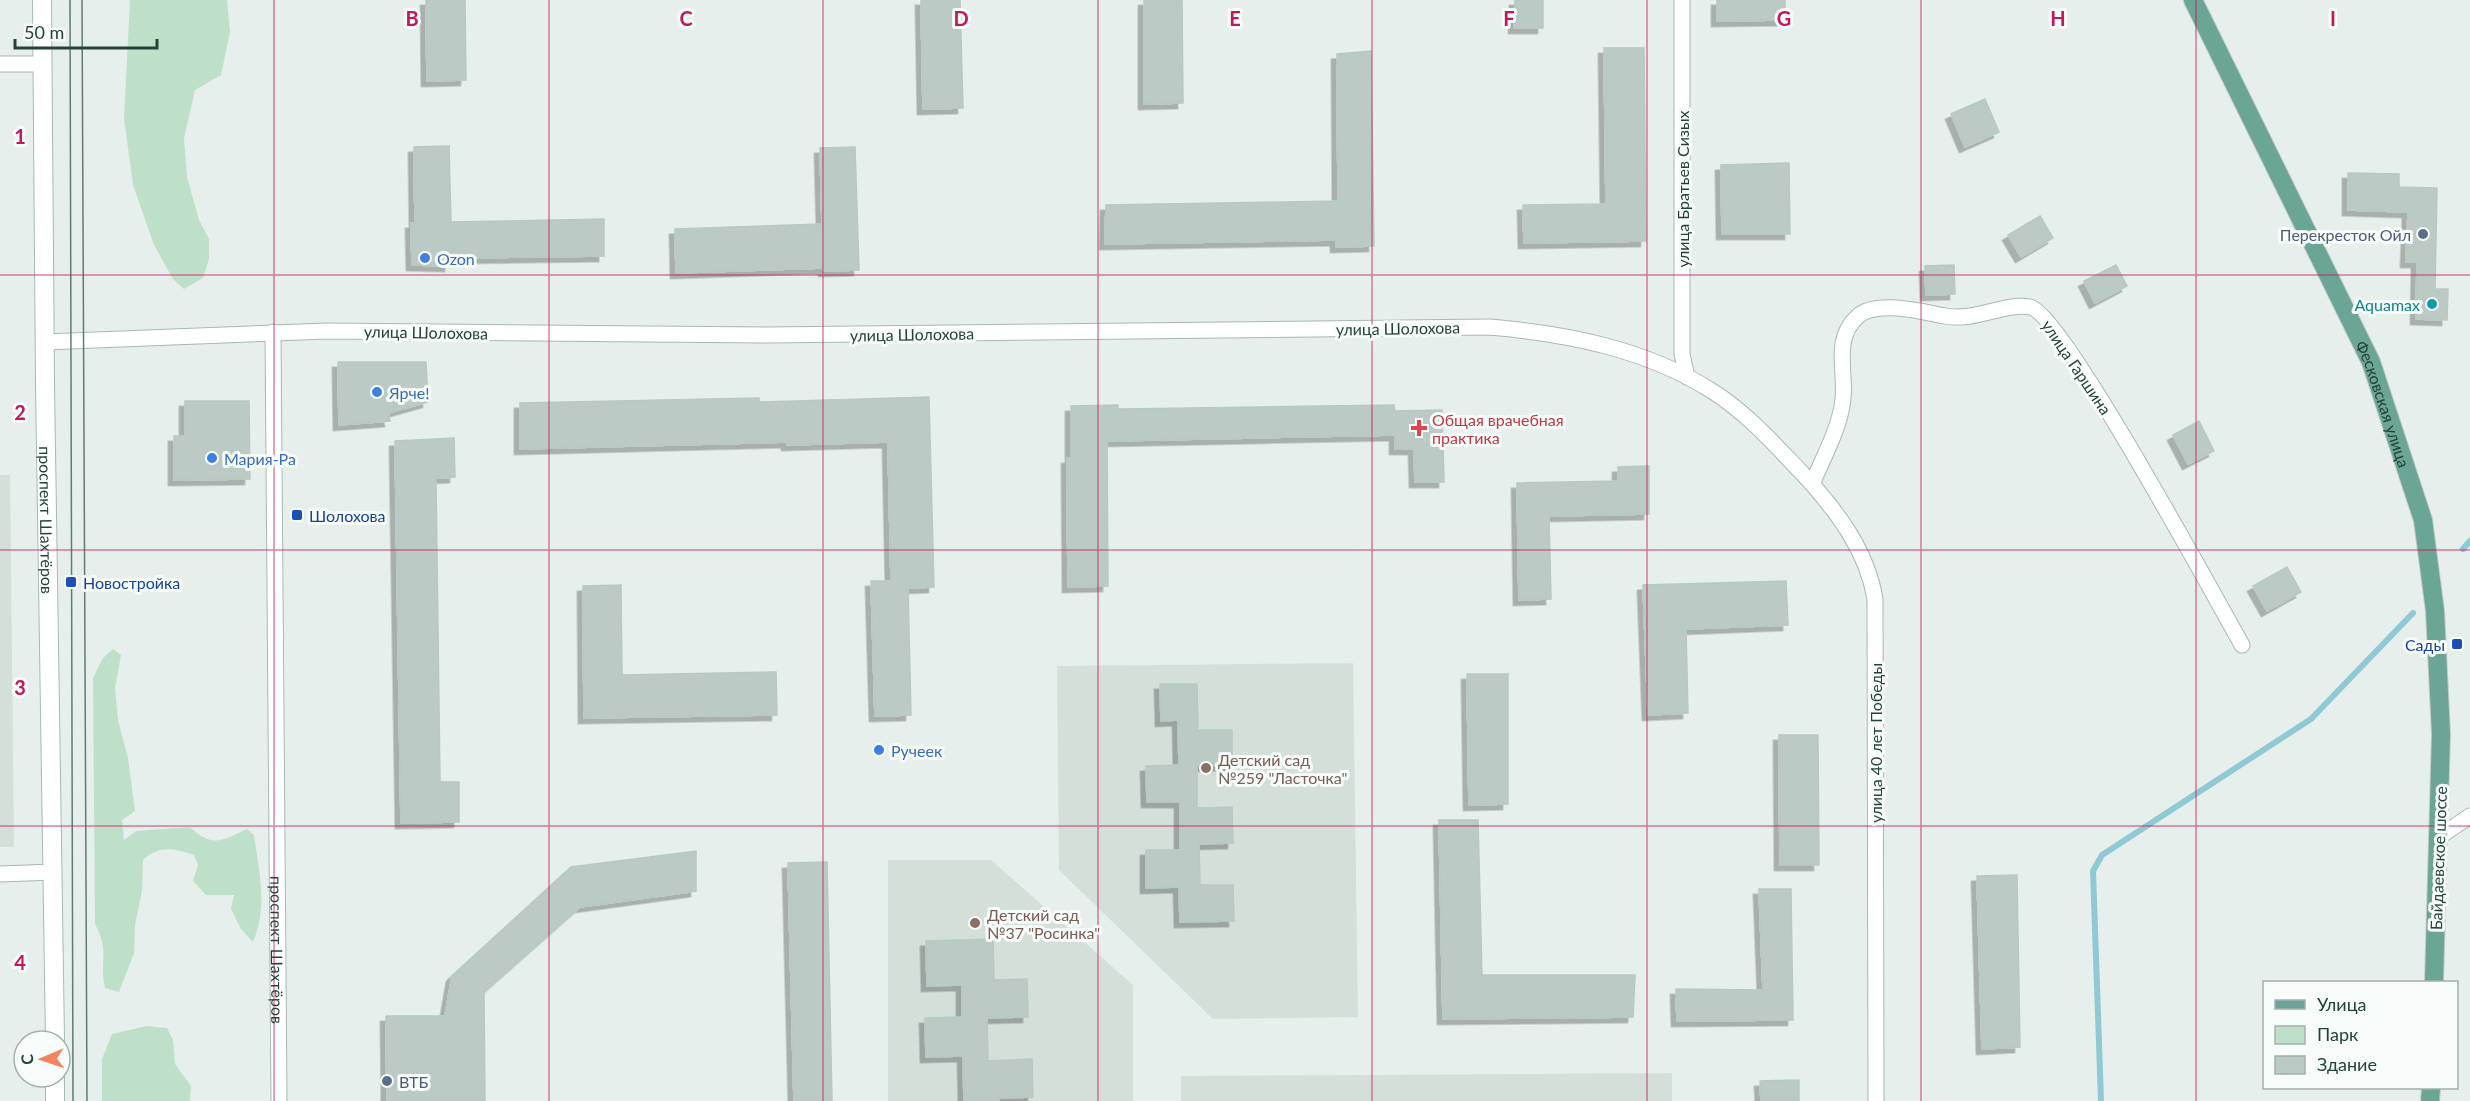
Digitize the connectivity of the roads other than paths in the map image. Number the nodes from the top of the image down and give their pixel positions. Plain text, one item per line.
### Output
1 (42, 0) edge
2 (1682, 0) edge
3 (2193, 0) edge
4 (0, 64) edge
5 (41, 64) junction
6 (273, 332) junction
7 (45, 342) junction
8 (1687, 377) junction
9 (1757, 426) joint
10 (1812, 484) junction
11 (2242, 645) dead end
12 (2441, 734) joint
13 (2470, 816) edge
14 (2439, 837) junction
15 (54, 872) junction
16 (0, 874) edge
17 (2434, 981) edge
18 (55, 1029) edge
19 (279, 1101) edge
20 (1876, 1101) edge

1 - 5 main road, проспект Шахтёров
2 - 8 street, улица Братьев Сизых
3 - 12 main road, Фесковская улица
4 - 5 street
5 - 7 main road, проспект Шахтёров
6 - 7 street, улица Шолохова
6 - 8 street, улица Шолохова
6 - 19 street, проспект Шахтёров
7 - 15 main road, проспект Шахтёров
8 - 9 street, улица Шолохова
9 - 10 street, улица 40 лет Победы
10 - 11 street, улица Гаршина
10 - 20 street, улица 40 лет Победы
12 - 14 main road, Байдаевское шоссе
13 - 14 street
14 - 17 main road, Байдаевское шоссе
15 - 16 street
15 - 18 main road, проспект Шахтёров

